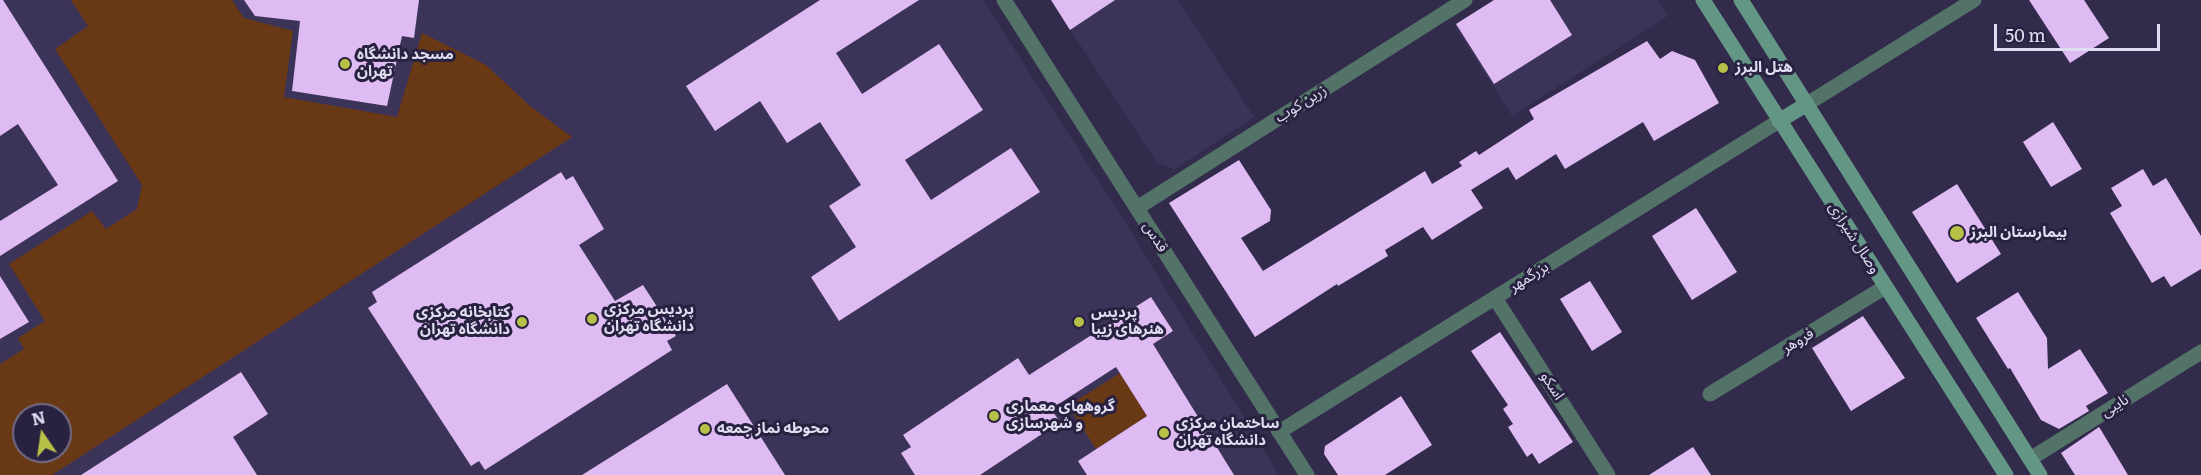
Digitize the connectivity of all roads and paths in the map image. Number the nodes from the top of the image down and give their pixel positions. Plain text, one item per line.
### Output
1 (1004, 0) edge
2 (1465, 0) edge
3 (1703, 0) edge
4 (1741, 0) edge
5 (1974, 0) edge
6 (1807, 104) junction
7 (1779, 121) junction
8 (1137, 208) junction
9 (1885, 287) junction
10 (1495, 298) junction
11 (2201, 352) edge
12 (1710, 394) dead end
13 (1279, 432) junction
14 (2030, 459) junction
15 (1307, 475) edge
16 (1608, 475) edge
17 (2006, 475) edge
18 (2040, 475) edge

1 - 8 street, قدس
2 - 8 street, زرین کوب
3 - 7 main road, وصال شیرازی
4 - 6 main road, وصال شیرازی
5 - 6 street
6 - 7 main road
6 - 14 main road, وصال شیرازی
7 - 9 main road, وصال شیرازی
7 - 10 street, بزرگمهر
8 - 13 street, قدس
9 - 12 street, فروهر
9 - 17 main road, وصال شیرازی
10 - 13 street, بزرگمهر
10 - 16 street, اسکو
11 - 14 street, نایبی
13 - 15 street, قدس
14 - 18 main road, وصال شیرازی

